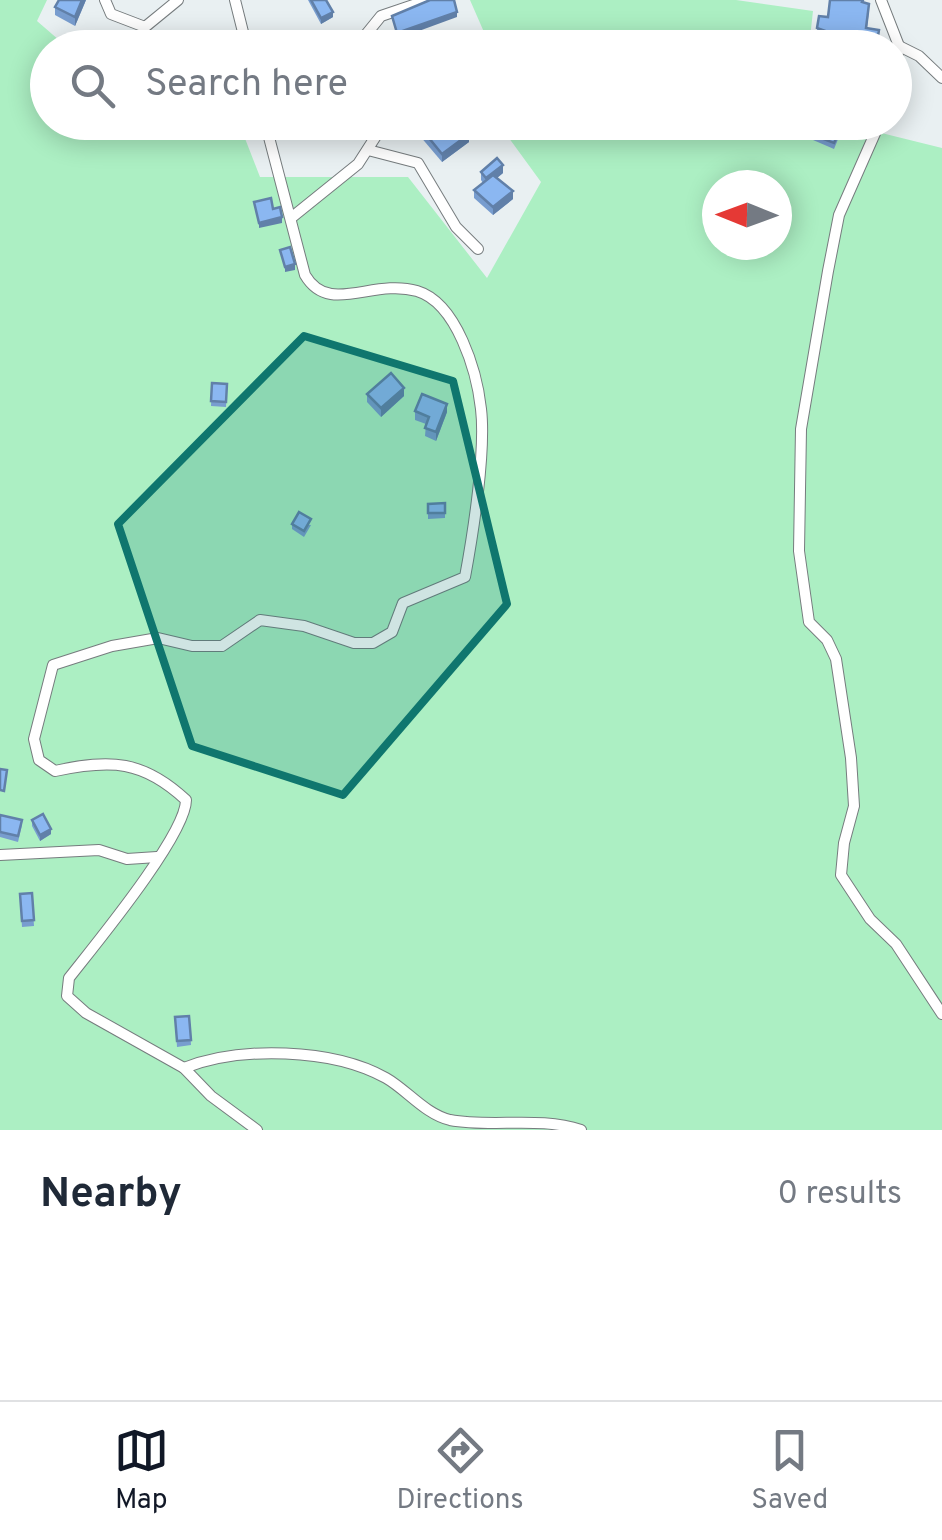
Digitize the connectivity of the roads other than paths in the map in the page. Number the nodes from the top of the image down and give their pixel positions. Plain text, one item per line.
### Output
1 (105, 0) edge
2 (178, 0) edge
3 (235, 0) edge
4 (428, 0) edge
5 (882, 0) edge
6 (242, 30) edge
7 (369, 30) edge
8 (893, 30) edge
9 (912, 52) edge
10 (942, 78) edge
11 (270, 140) edge
12 (374, 140) edge
13 (872, 140) edge
14 (368, 150) junction
15 (291, 218) junction
16 (478, 249) dead end
17 (0, 855) edge
18 (157, 857) junction
19 (942, 1014) edge
20 (184, 1068) junction
21 (554, 1127) edge
22 (257, 1130) edge
23 (580, 1130) edge

1 - 2 street
3 - 6 street
4 - 7 street
5 - 8 street
9 - 10 street
11 - 15 street
12 - 14 street
13 - 19 street
14 - 15 street
14 - 16 street
15 - 18 street
17 - 18 street
18 - 20 street
20 - 21 street
20 - 22 street
21 - 23 street

